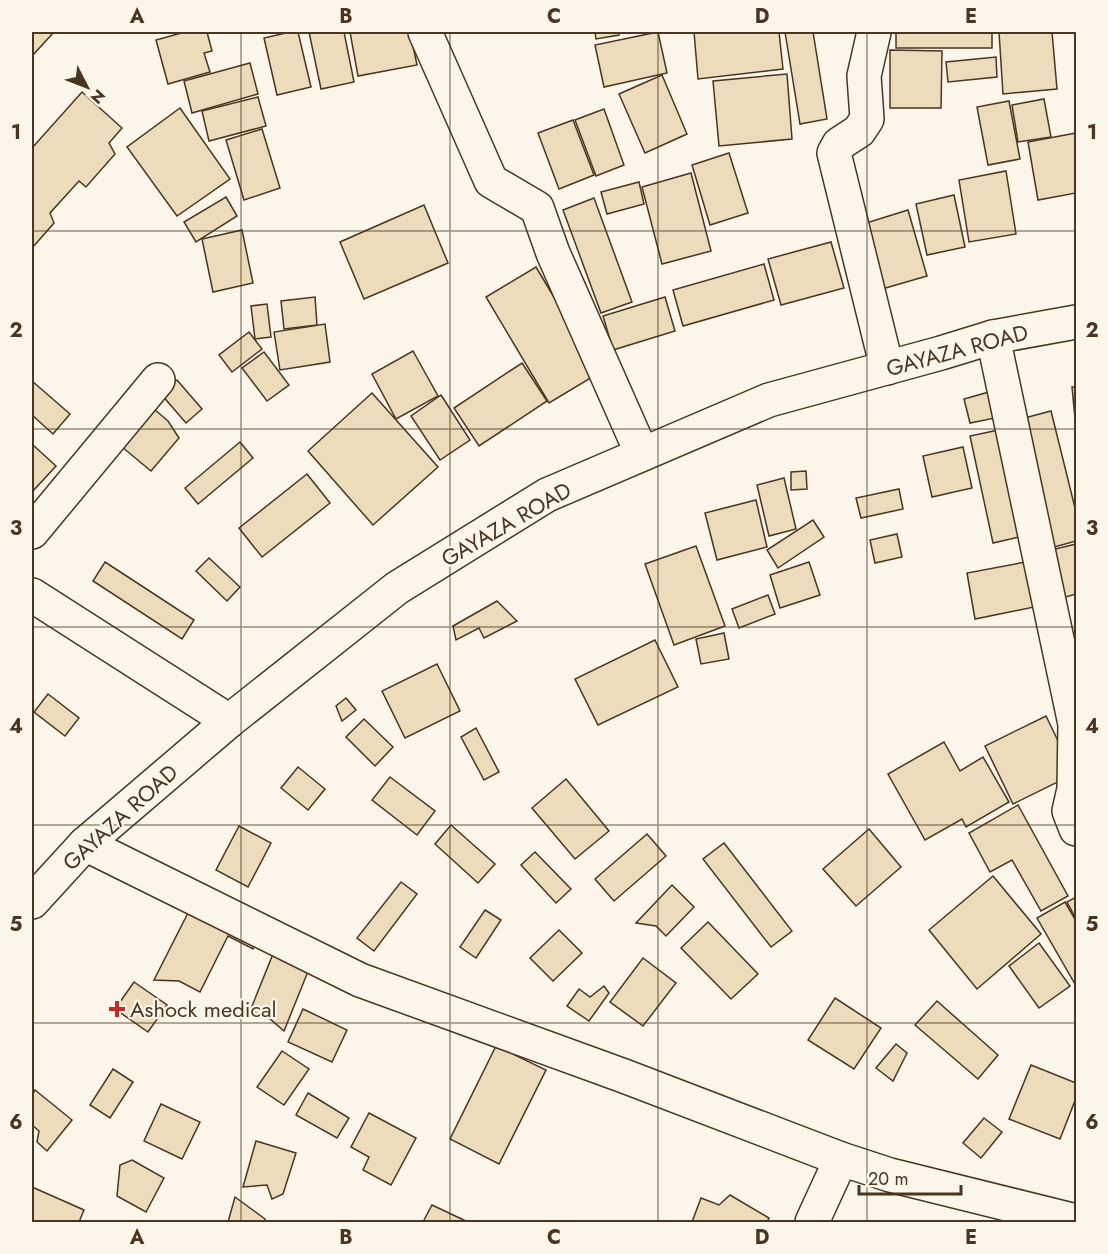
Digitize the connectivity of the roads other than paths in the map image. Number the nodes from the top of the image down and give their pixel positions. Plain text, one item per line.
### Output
1 (425, 32) edge
2 (874, 32) edge
3 (1077, 322) edge
4 (993, 337) junction
5 (887, 368) junction
6 (158, 380) dead end
7 (642, 454) junction
8 (32, 532) edge
9 (32, 595) edge
10 (229, 721) junction
11 (1077, 828) edge
12 (85, 844) junction
13 (32, 902) edge
14 (840, 1159) junction
15 (1077, 1221) edge
16 (813, 1222) edge

1 - 7 street
2 - 5 street
3 - 4 street, GAYAZA ROAD
4 - 5 street, GAYAZA ROAD
4 - 11 street
5 - 7 street, GAYAZA ROAD
6 - 8 street
7 - 10 street, GAYAZA ROAD
9 - 10 street
10 - 12 street, GAYAZA ROAD
12 - 13 street, GAYAZA ROAD
12 - 14 street
14 - 15 street
14 - 16 street

